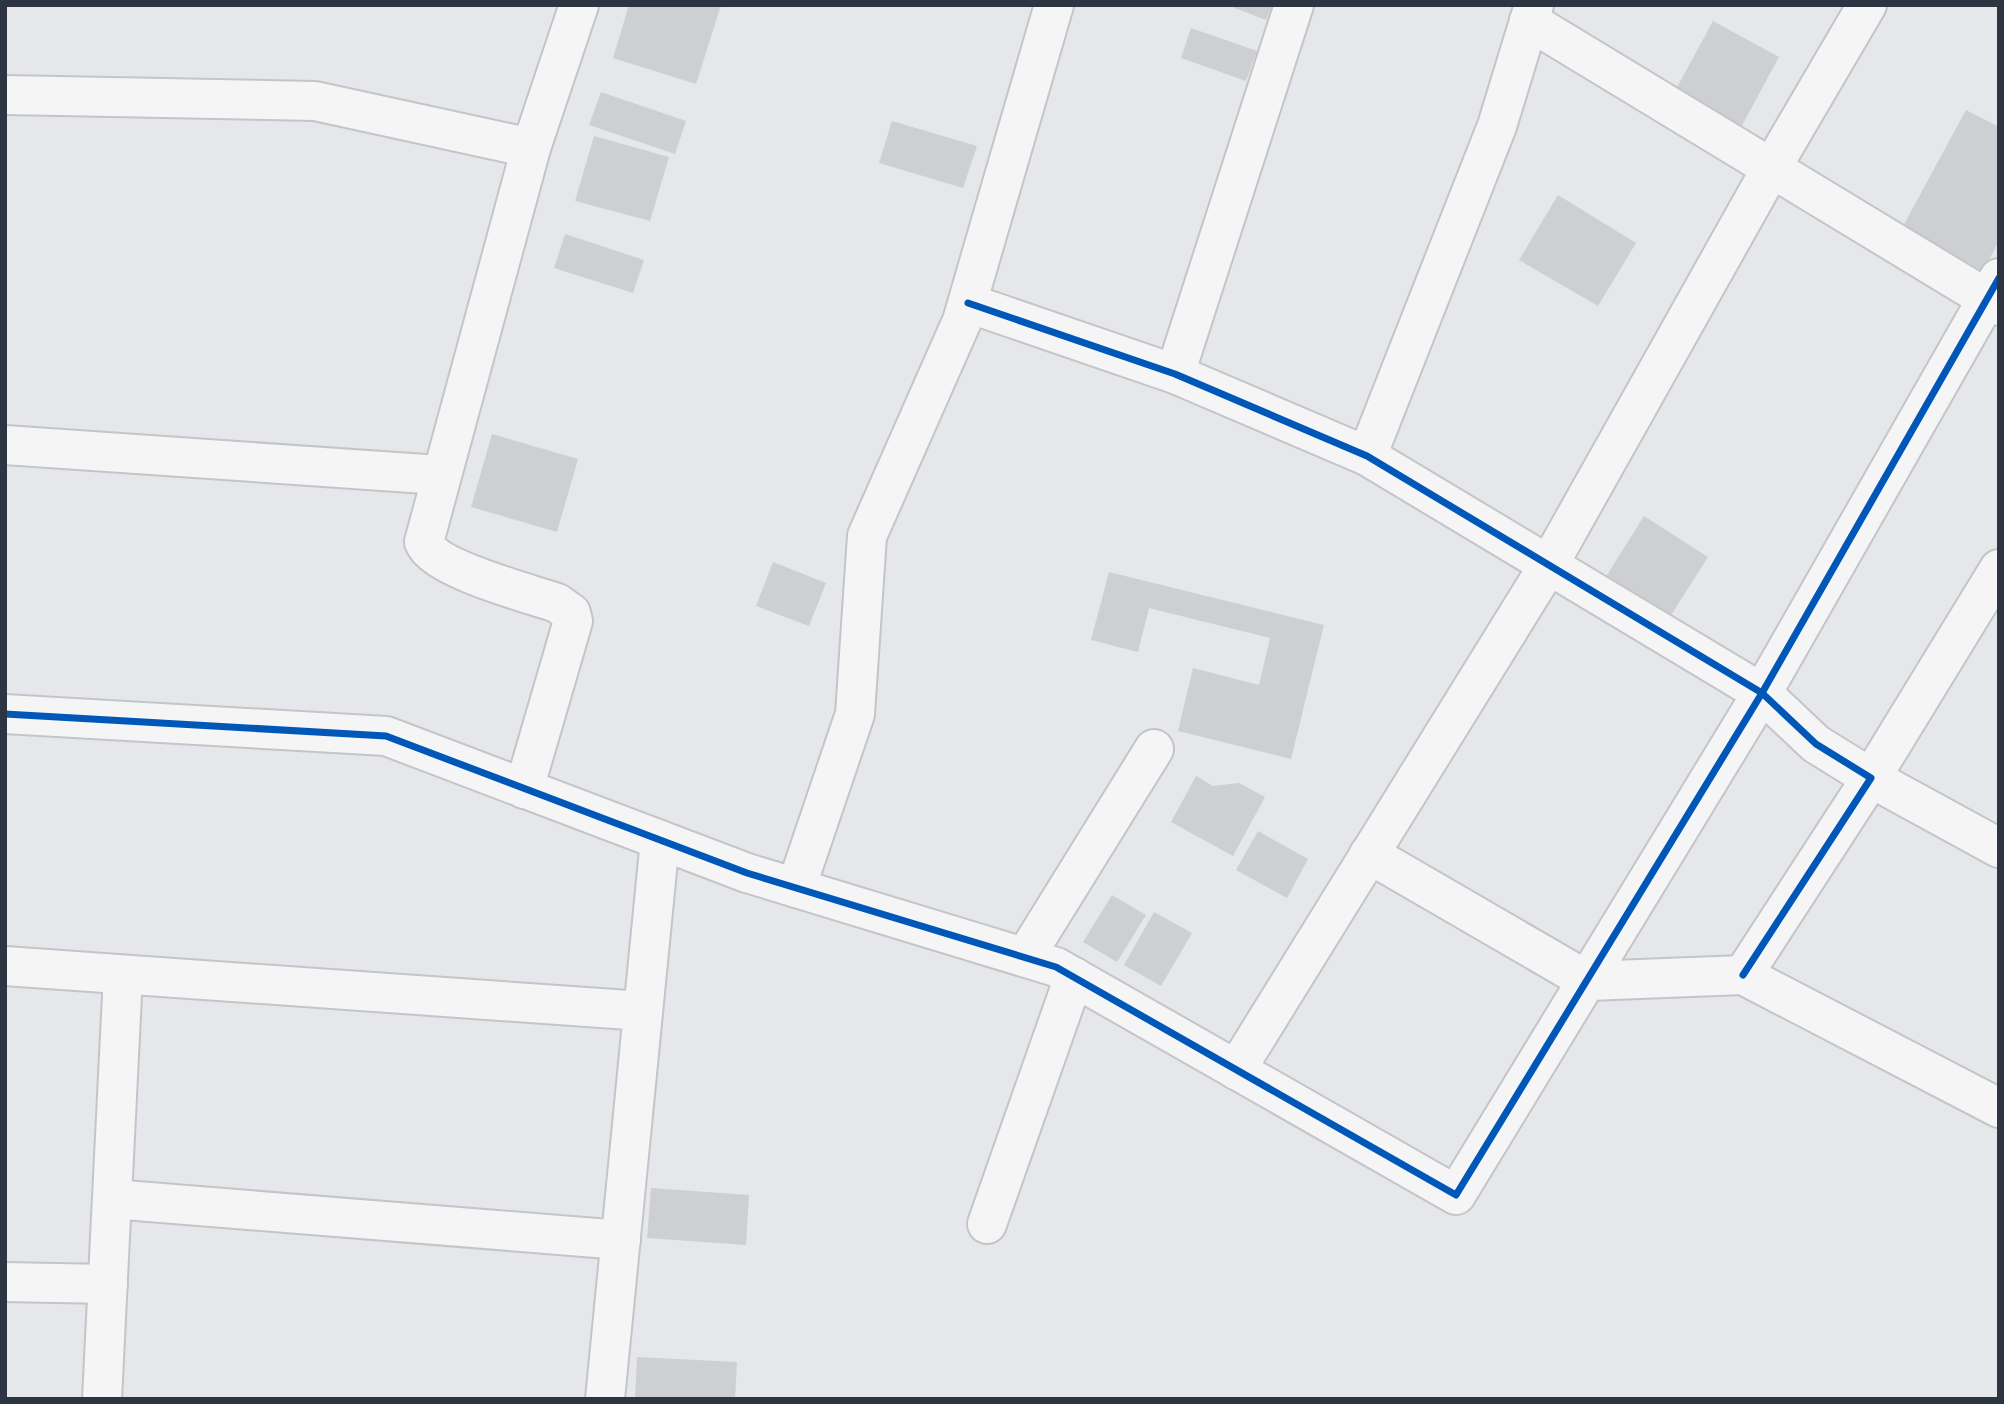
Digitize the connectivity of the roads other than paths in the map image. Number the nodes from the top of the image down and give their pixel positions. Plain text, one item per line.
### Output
1 (579, 5) edge
2 (1054, 5) edge
3 (1294, 5) edge
4 (1867, 5) edge
5 (1532, 13) edge
6 (5, 95) edge
7 (531, 148) junction
8 (1772, 167) junction
9 (1994, 294) edge
10 (968, 303) junction
11 (1175, 374) junction
12 (5, 445) edge
13 (1367, 456) junction
14 (440, 475) junction
15 (1548, 566) junction
16 (1995, 584) edge
17 (1762, 693) junction
18 (5, 714) edge
19 (1154, 749) dead end
20 (1871, 778) junction
21 (524, 789) junction
22 (660, 840) junction
23 (1999, 848) edge
24 (1369, 854) junction
25 (796, 888) junction
26 (1025, 957) junction
27 (5, 967) edge
28 (123, 975) junction
29 (1743, 975) junction
30 (1074, 977) junction
31 (1588, 981) junction
32 (643, 1011) junction
33 (1236, 1070) junction
34 (1999, 1108) edge
35 (112, 1199) junction
36 (987, 1224) dead end
37 (621, 1240) junction
38 (5, 1282) edge
39 (108, 1284) junction
40 (102, 1399) edge
41 (605, 1399) edge

1 - 7 street
2 - 10 street
3 - 11 street
4 - 8 street
5 - 8 street
5 - 13 street
6 - 7 street
7 - 14 street
8 - 9 street
8 - 15 street
9 - 17 street
10 - 11 street
10 - 25 street
11 - 13 street
12 - 14 street
13 - 15 street
14 - 21 street
15 - 17 street
15 - 24 street
16 - 20 street
17 - 20 street
17 - 31 street
18 - 21 street
19 - 26 street
20 - 23 street
20 - 29 street
21 - 22 street
22 - 25 street
22 - 32 street
24 - 31 street
24 - 33 street
25 - 26 street
26 - 30 street
27 - 28 street
28 - 32 street
28 - 35 street
29 - 31 street
29 - 34 street
30 - 33 street
30 - 36 street
31 - 33 street
32 - 37 street
35 - 37 street
35 - 39 street
37 - 41 street
38 - 39 street
39 - 40 street

